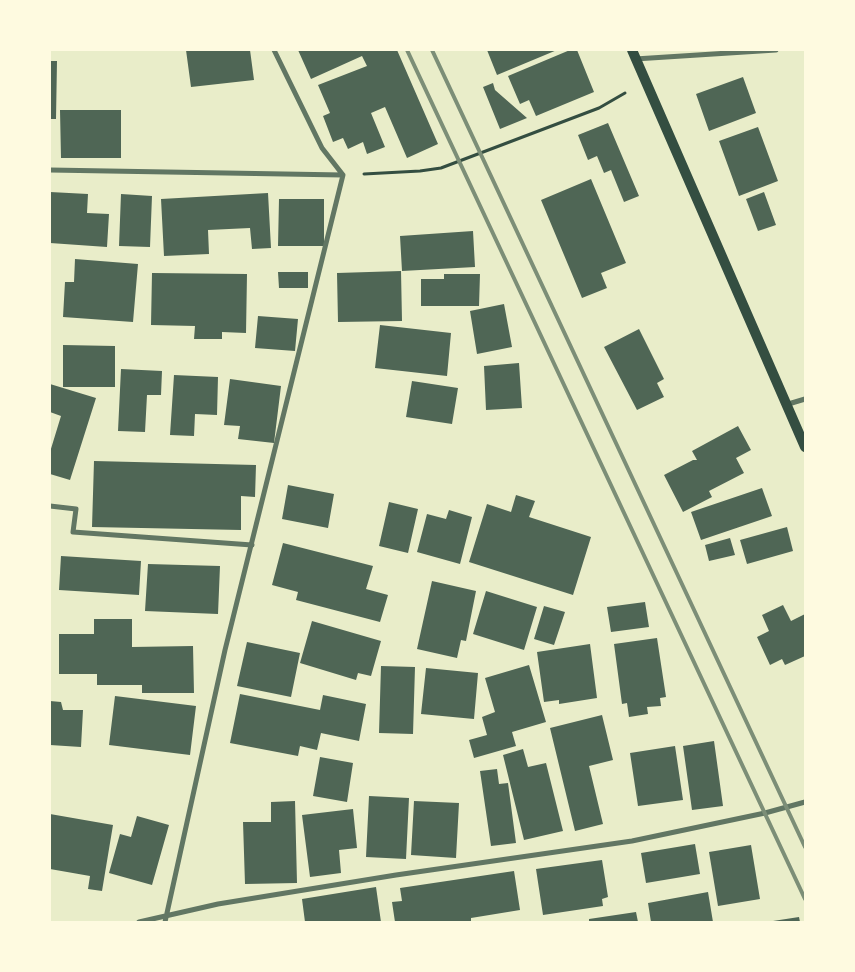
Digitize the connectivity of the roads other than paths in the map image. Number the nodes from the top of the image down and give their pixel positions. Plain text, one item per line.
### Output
1 (274, 50) edge
2 (776, 50) edge
3 (634, 54) edge
4 (50, 170) edge
5 (343, 175) junction
6 (805, 399) edge
7 (785, 405) junction
8 (805, 448) edge
9 (50, 506) edge
10 (252, 545) junction
11 (805, 802) edge
12 (165, 919) edge
13 (139, 922) edge

1 - 5 street
2 - 3 street
3 - 7 main road
4 - 5 street
5 - 10 street
6 - 7 street
7 - 8 main road
9 - 10 street
10 - 12 street
11 - 12 street
12 - 13 street

